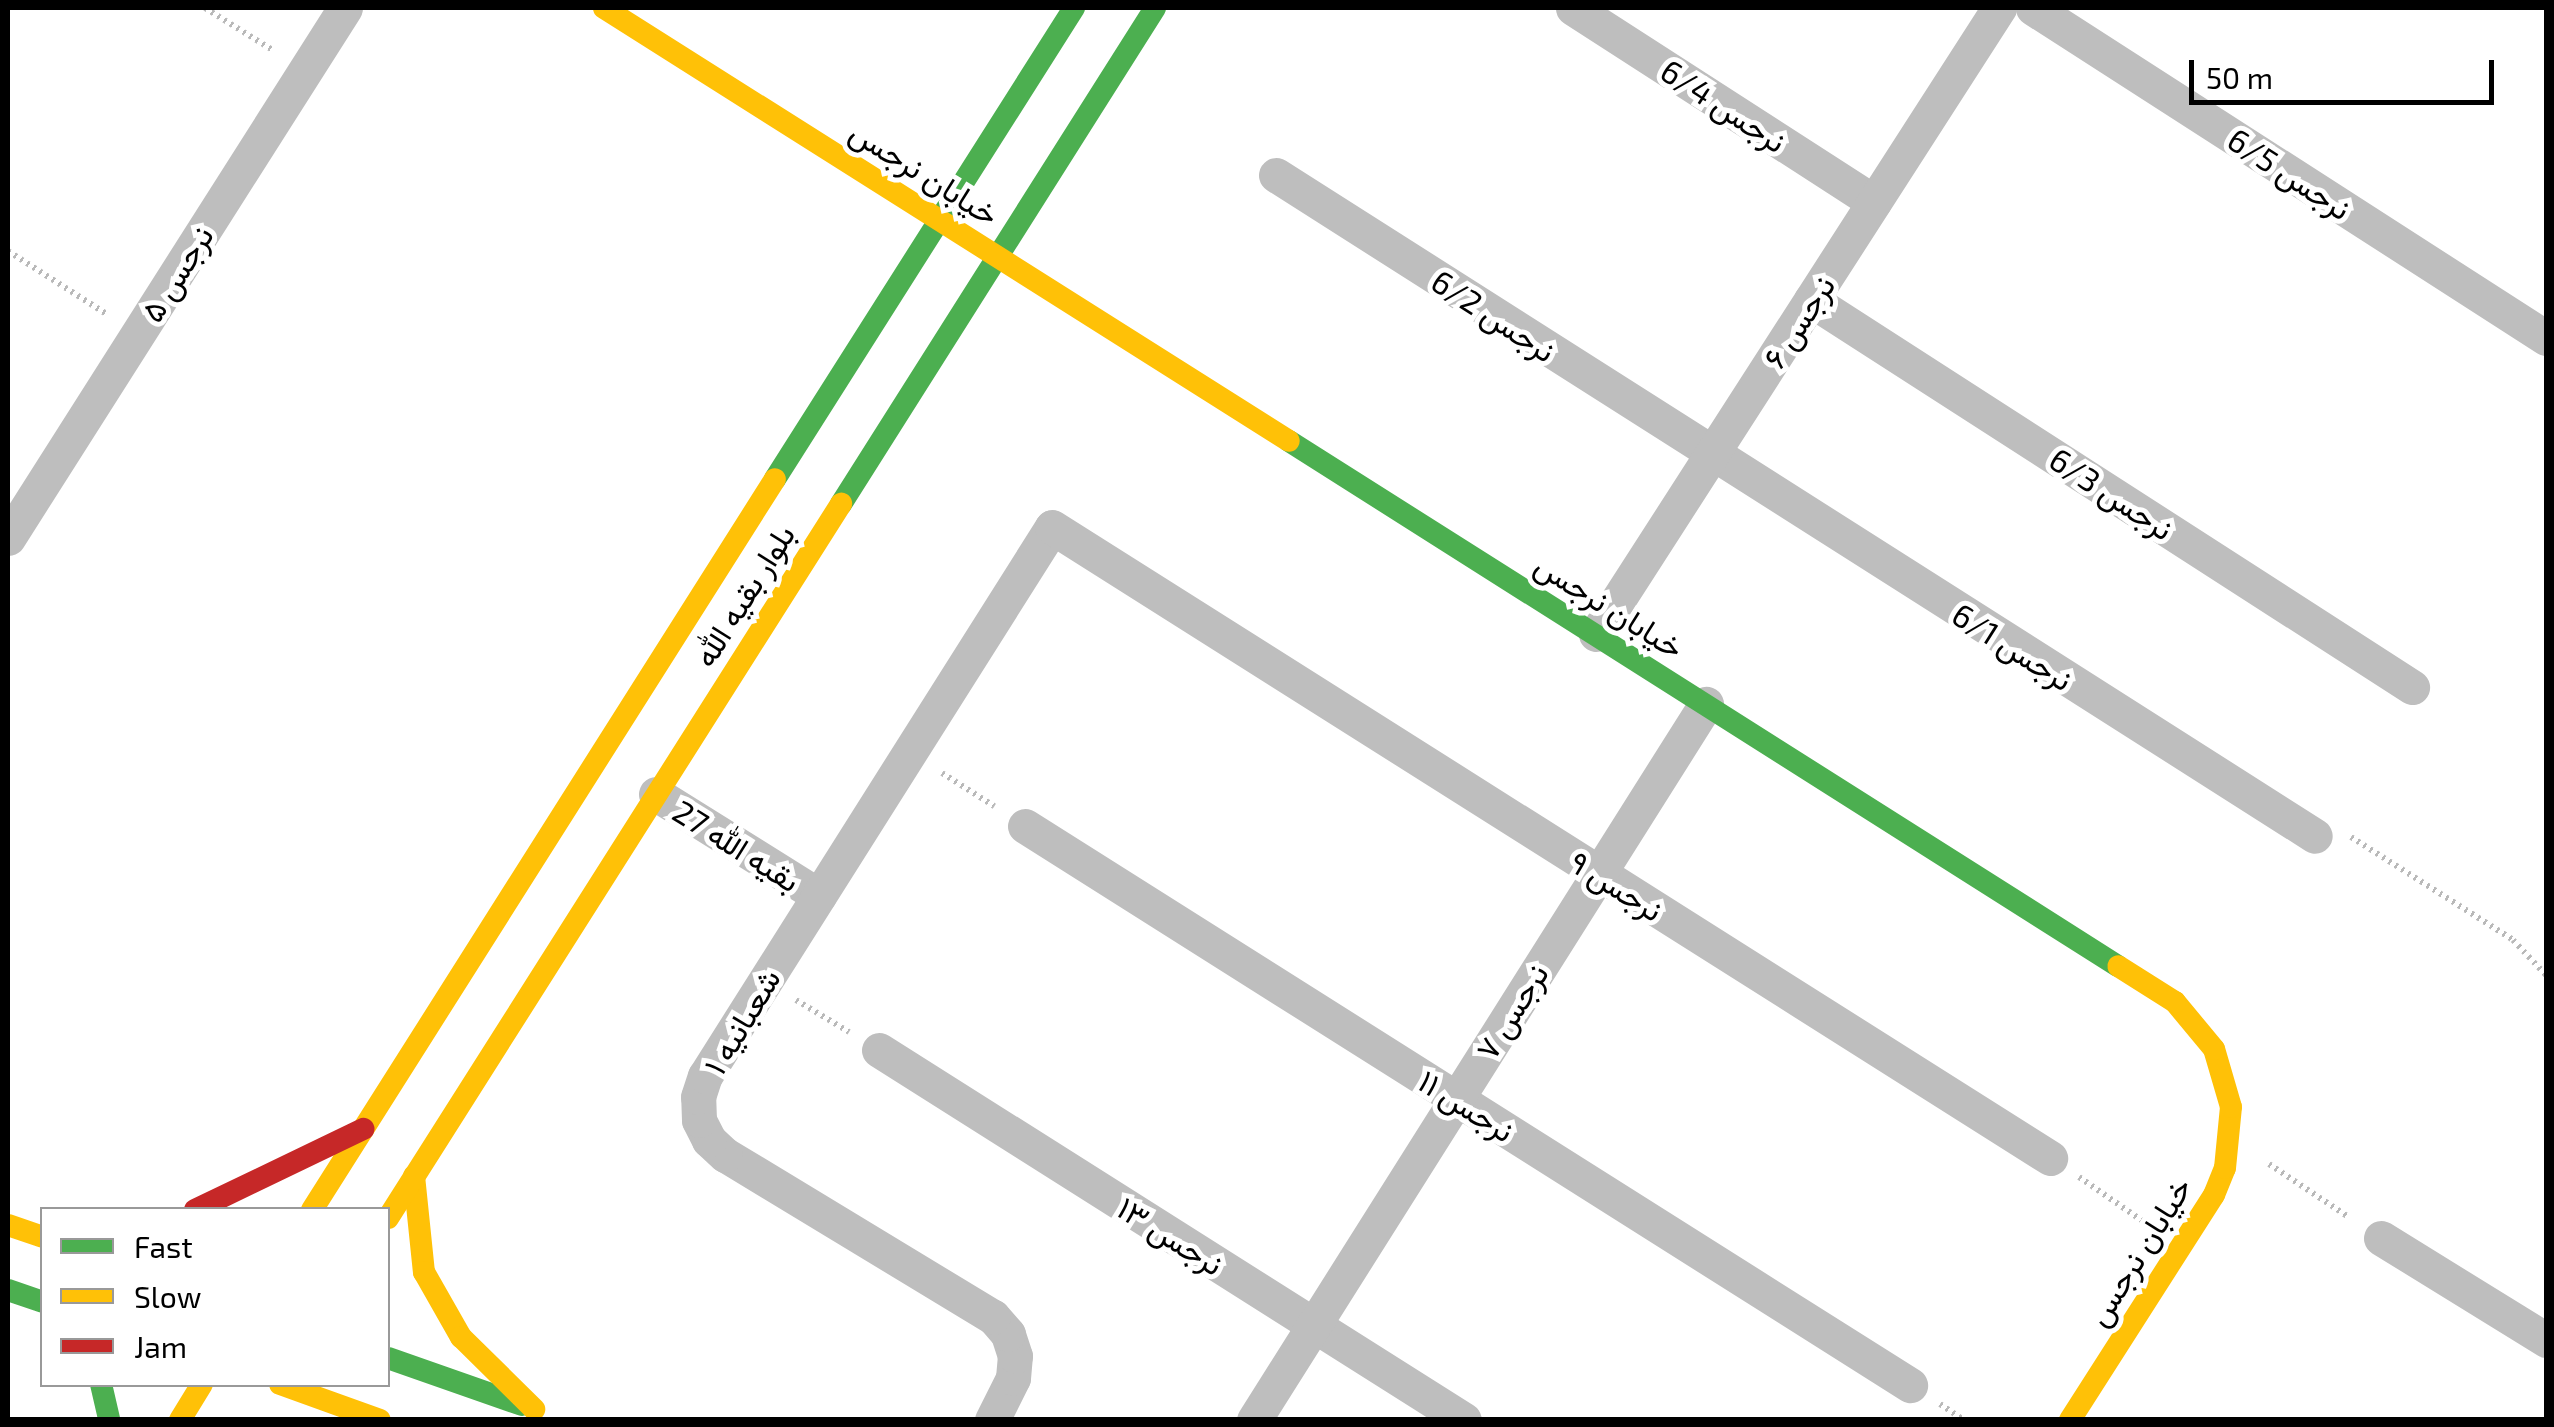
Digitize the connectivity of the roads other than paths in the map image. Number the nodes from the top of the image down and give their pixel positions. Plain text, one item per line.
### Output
1 (345, 8) edge
2 (604, 8) edge
3 (1074, 8) edge
4 (1155, 8) edge
5 (1572, 8) edge
6 (1999, 8) edge
7 (2032, 8) edge
8 (1276, 176) dead end
9 (1874, 202) junction
10 (940, 220) junction
11 (997, 256) junction
12 (1811, 300) junction
13 (2546, 338) edge
14 (1712, 455) junction
15 (1052, 527) joint
16 (8, 538) edge
17 (1596, 634) junction
18 (2412, 686) dead end
19 (1706, 704) junction
20 (656, 794) junction
21 (1025, 826) road end
22 (2315, 836) road end
23 (1599, 874) junction
24 (818, 896) junction
25 (879, 1050) road end
26 (1456, 1098) junction
27 (363, 1129) junction
28 (2050, 1158) road end
29 (414, 1176) junction
30 (205, 1207) edge
31 (314, 1207) edge
32 (390, 1215) edge
33 (8, 1225) edge
34 (40, 1236) edge
35 (2381, 1238) road end
36 (8, 1290) edge
37 (40, 1301) edge
38 (1314, 1325) junction
39 (2546, 1340) edge
40 (390, 1359) edge
41 (1910, 1385) dead end
42 (102, 1387) edge
43 (200, 1387) edge
44 (281, 1387) edge
45 (288, 1387) edge
46 (268, 1408) dead end
47 (534, 1410) junction
48 (2086, 1414) edge
49 (109, 1420) edge
50 (180, 1420) edge
51 (380, 1420) edge
52 (563, 1420) edge
53 (992, 1420) edge
54 (1254, 1420) edge
55 (1464, 1420) edge

1 - 16 street, نرجس ۵
2 - 10 street, خیابان نرجس
3 - 10 street, بلوار بقیه الله
4 - 11 street, بلوار بقیه الله
5 - 9 street, نرجس 6/4
6 - 9 street, نرجس ۶
7 - 13 street, نرجس 6/5
8 - 14 street, نرجس 6/2
9 - 12 street, نرجس ۶
10 - 11 street, خیابان نرجس
10 - 27 street, بلوار بقیه الله
11 - 17 street, خیابان نرجس
11 - 20 street, بلوار بقیه الله
12 - 14 street, نرجس ۶
12 - 18 street, نرجس 6/3
14 - 17 street, نرجس ۶
14 - 22 street, نرجس 6/1
15 - 23 street, نرجس ۹
15 - 24 street, شعبانیه ۱
17 - 19 street, خیابان نرجس
19 - 23 street, نرجس ۷
19 - 48 street, خیابان نرجس
20 - 24 street, بقیه الله 27
20 - 29 street, بلوار بقیه الله
21 - 26 street, نرجس ۱۱
23 - 26 street, نرجس ۷
23 - 28 street, نرجس ۹
24 - 53 street, شعبانیه ۱
25 - 38 street, نرجس ۱۳
26 - 38 street, نرجس ۷
26 - 41 street, نرجس ۱۱
27 - 30 street
27 - 31 street, بلوار بقیه الله
29 - 32 street, بلوار بقیه الله
29 - 47 street
33 - 34 street
35 - 39 street
36 - 37 street
38 - 54 street, نرجس ۷
38 - 55 street, نرجس ۱۳
40 - 47 street
42 - 49 street
43 - 50 street
44 - 46 street
45 - 51 street
47 - 52 street

